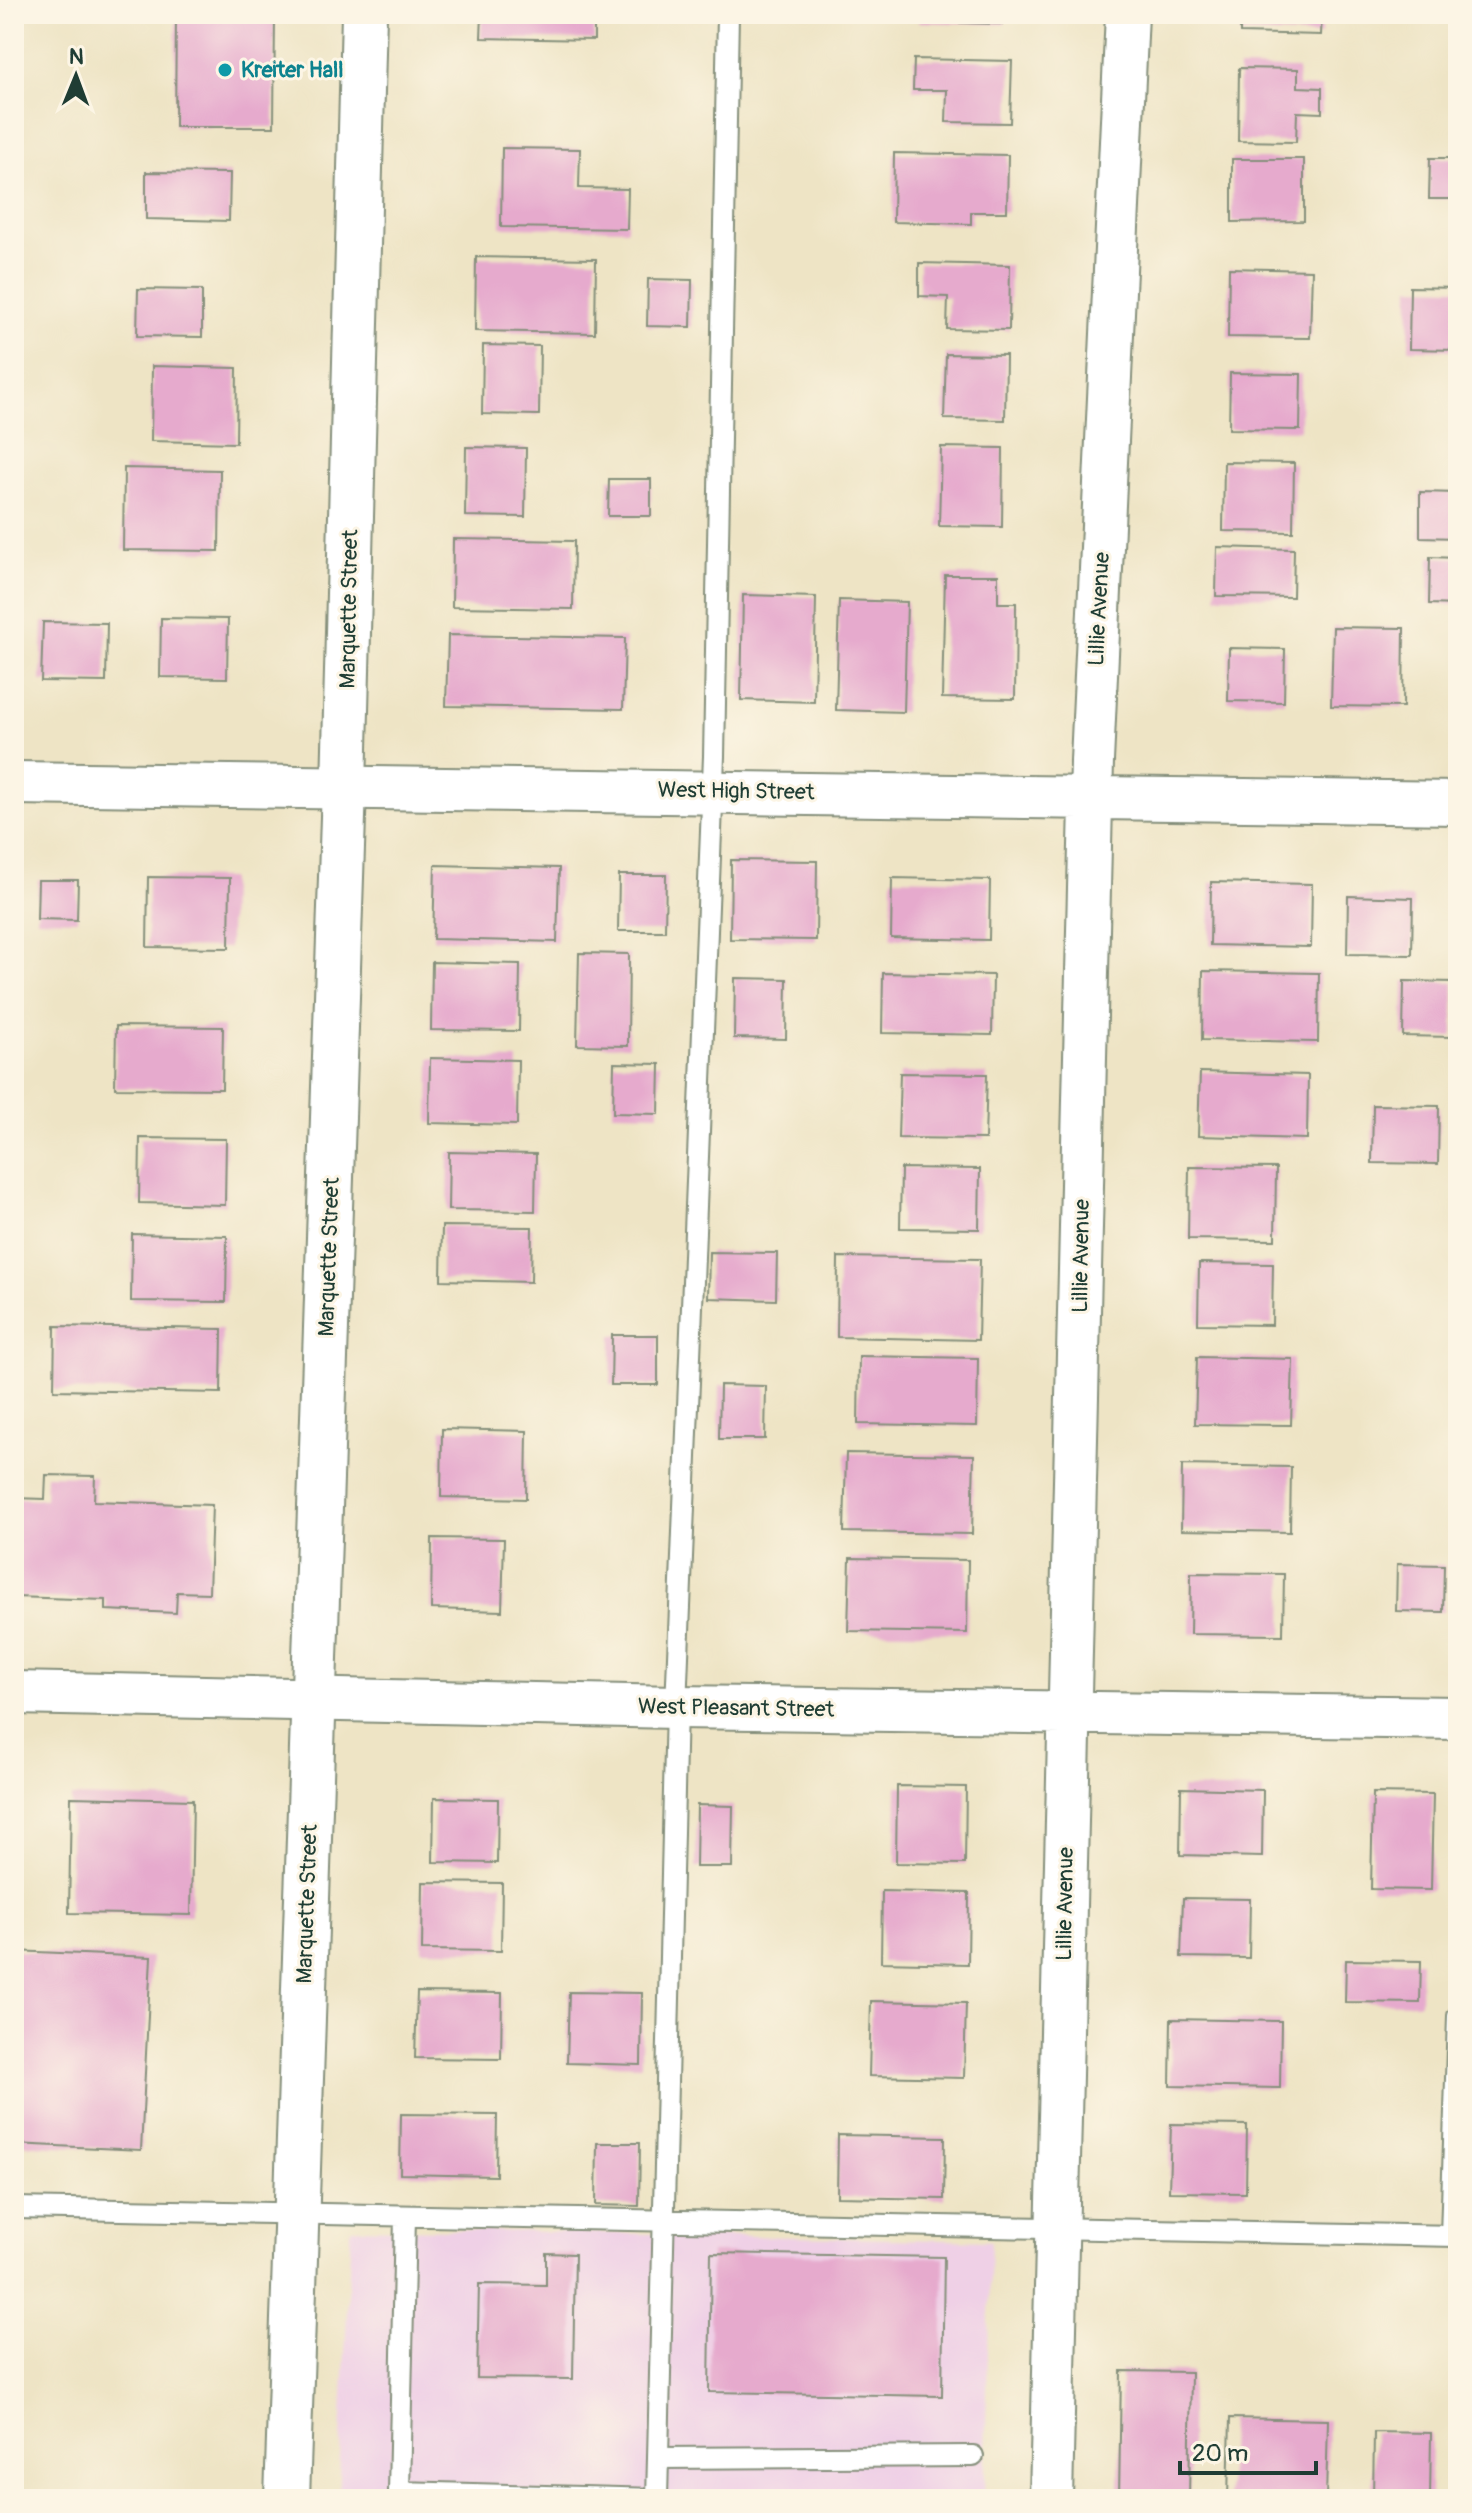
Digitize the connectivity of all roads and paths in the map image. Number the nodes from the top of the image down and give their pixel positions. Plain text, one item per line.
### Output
1 (364, 14) edge
2 (728, 14) edge
3 (1127, 14) edge
4 (14, 783) edge
5 (344, 787) junction
6 (712, 791) junction
7 (1091, 797) junction
8 (1458, 803) edge
9 (14, 1693) edge
10 (314, 1699) junction
11 (676, 1707) junction
12 (1070, 1713) junction
13 (1458, 1718) edge
14 (1458, 2016) edge
15 (14, 2208) edge
16 (297, 2214) junction
17 (405, 2216) junction
18 (663, 2221) junction
19 (1057, 2229) junction
20 (1455, 2236) edge
21 (973, 2456) dead end
22 (658, 2458) junction
23 (287, 2499) edge
24 (657, 2499) edge
25 (1051, 2499) edge

1 - 5 street, Marquette Street
2 - 6 lane
3 - 7 street, Lillie Avenue
4 - 5 street, West High Street
5 - 6 street, West High Street
5 - 10 street, Marquette Street
6 - 7 street, West High Street
6 - 11 lane
7 - 8 street, West High Street
7 - 12 street, Lillie Avenue
9 - 10 street, West Pleasant Street
10 - 11 street, West Pleasant Street
10 - 16 street, Marquette Street
11 - 12 street, West Pleasant Street
11 - 18 lane
12 - 13 street, West Pleasant Street
12 - 19 street, Lillie Avenue
14 - 20 lane
15 - 16 lane
16 - 17 lane
16 - 23 street, Marquette Street
17 - 18 lane
17 - 24 lane
18 - 19 lane
18 - 22 lane
19 - 20 lane
19 - 25 street, Lillie Avenue
21 - 22 lane
22 - 24 lane

